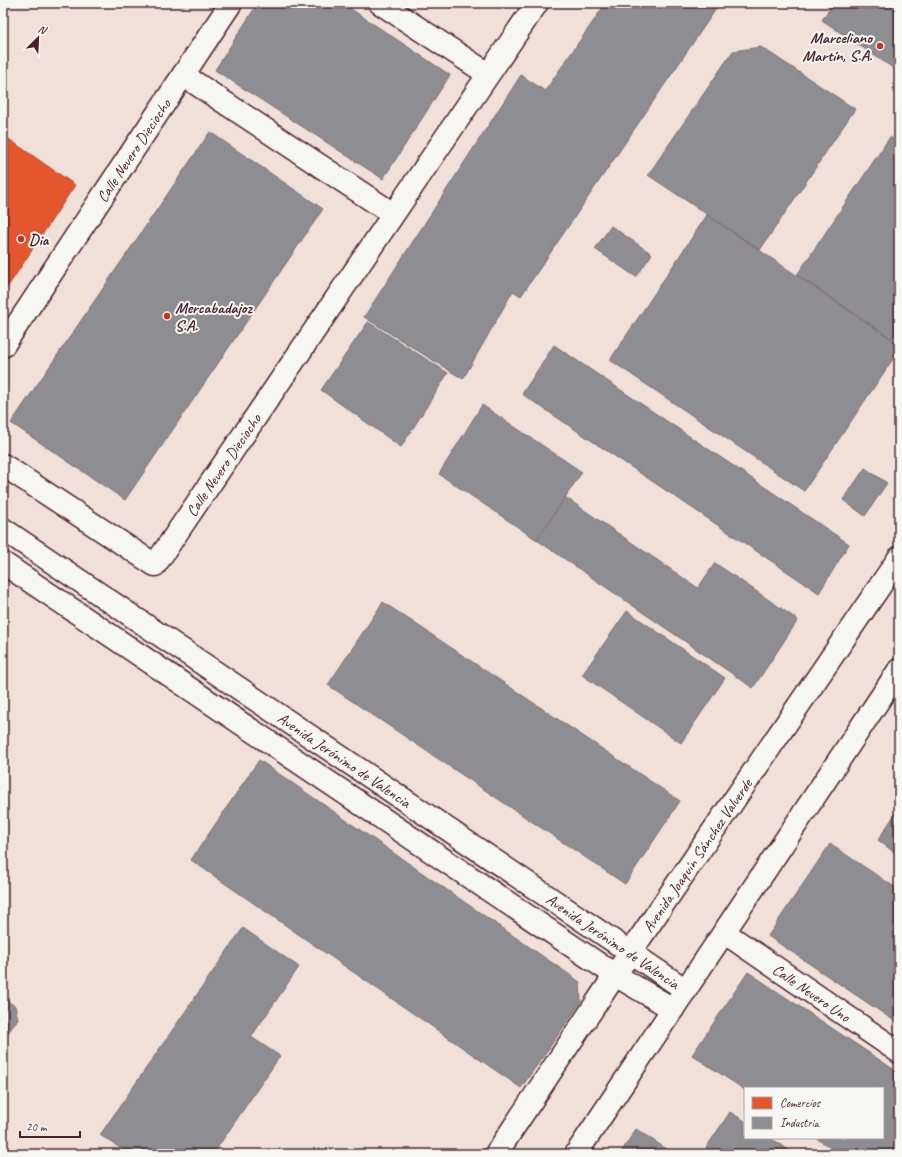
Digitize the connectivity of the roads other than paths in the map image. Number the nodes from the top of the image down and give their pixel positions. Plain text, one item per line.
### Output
1 (231, 3) edge
2 (380, 3) edge
3 (537, 3) edge
4 (488, 74) junction
5 (183, 75) junction
6 (393, 214) junction
7 (3, 346) edge
8 (3, 465) edge
9 (3, 529) edge
10 (899, 558) edge
11 (3, 563) edge
12 (899, 670) edge
13 (725, 933) junction
14 (630, 953) junction
15 (615, 975) junction
16 (686, 990) junction
17 (673, 1009) junction
18 (899, 1052) edge
19 (496, 1154) edge
20 (576, 1154) edge

1 - 5 street, Calle Nevero Dieciocho
2 - 4 street
3 - 4 street, Calle Nevero Dieciocho
4 - 6 street, Calle Nevero Dieciocho
5 - 6 street
5 - 7 street, Calle Nevero Dieciocho
6 - 8 street, Calle Nevero Dieciocho
9 - 14 street, Avenida Jerónimo de Valencia
10 - 14 street, Avenida Joaquín Sánchez Valverde
11 - 15 street, Avenida Jerónimo de Valencia
12 - 13 street
13 - 16 street
13 - 18 street, Calle Nevero Uno
14 - 15 street, Avenida Joaquín Sánchez Valverde
14 - 16 street, Avenida Jerónimo de Valencia
15 - 17 street, Avenida Jerónimo de Valencia
15 - 19 street, Avenida Joaquín Sánchez Valverde
16 - 17 street
17 - 20 street

